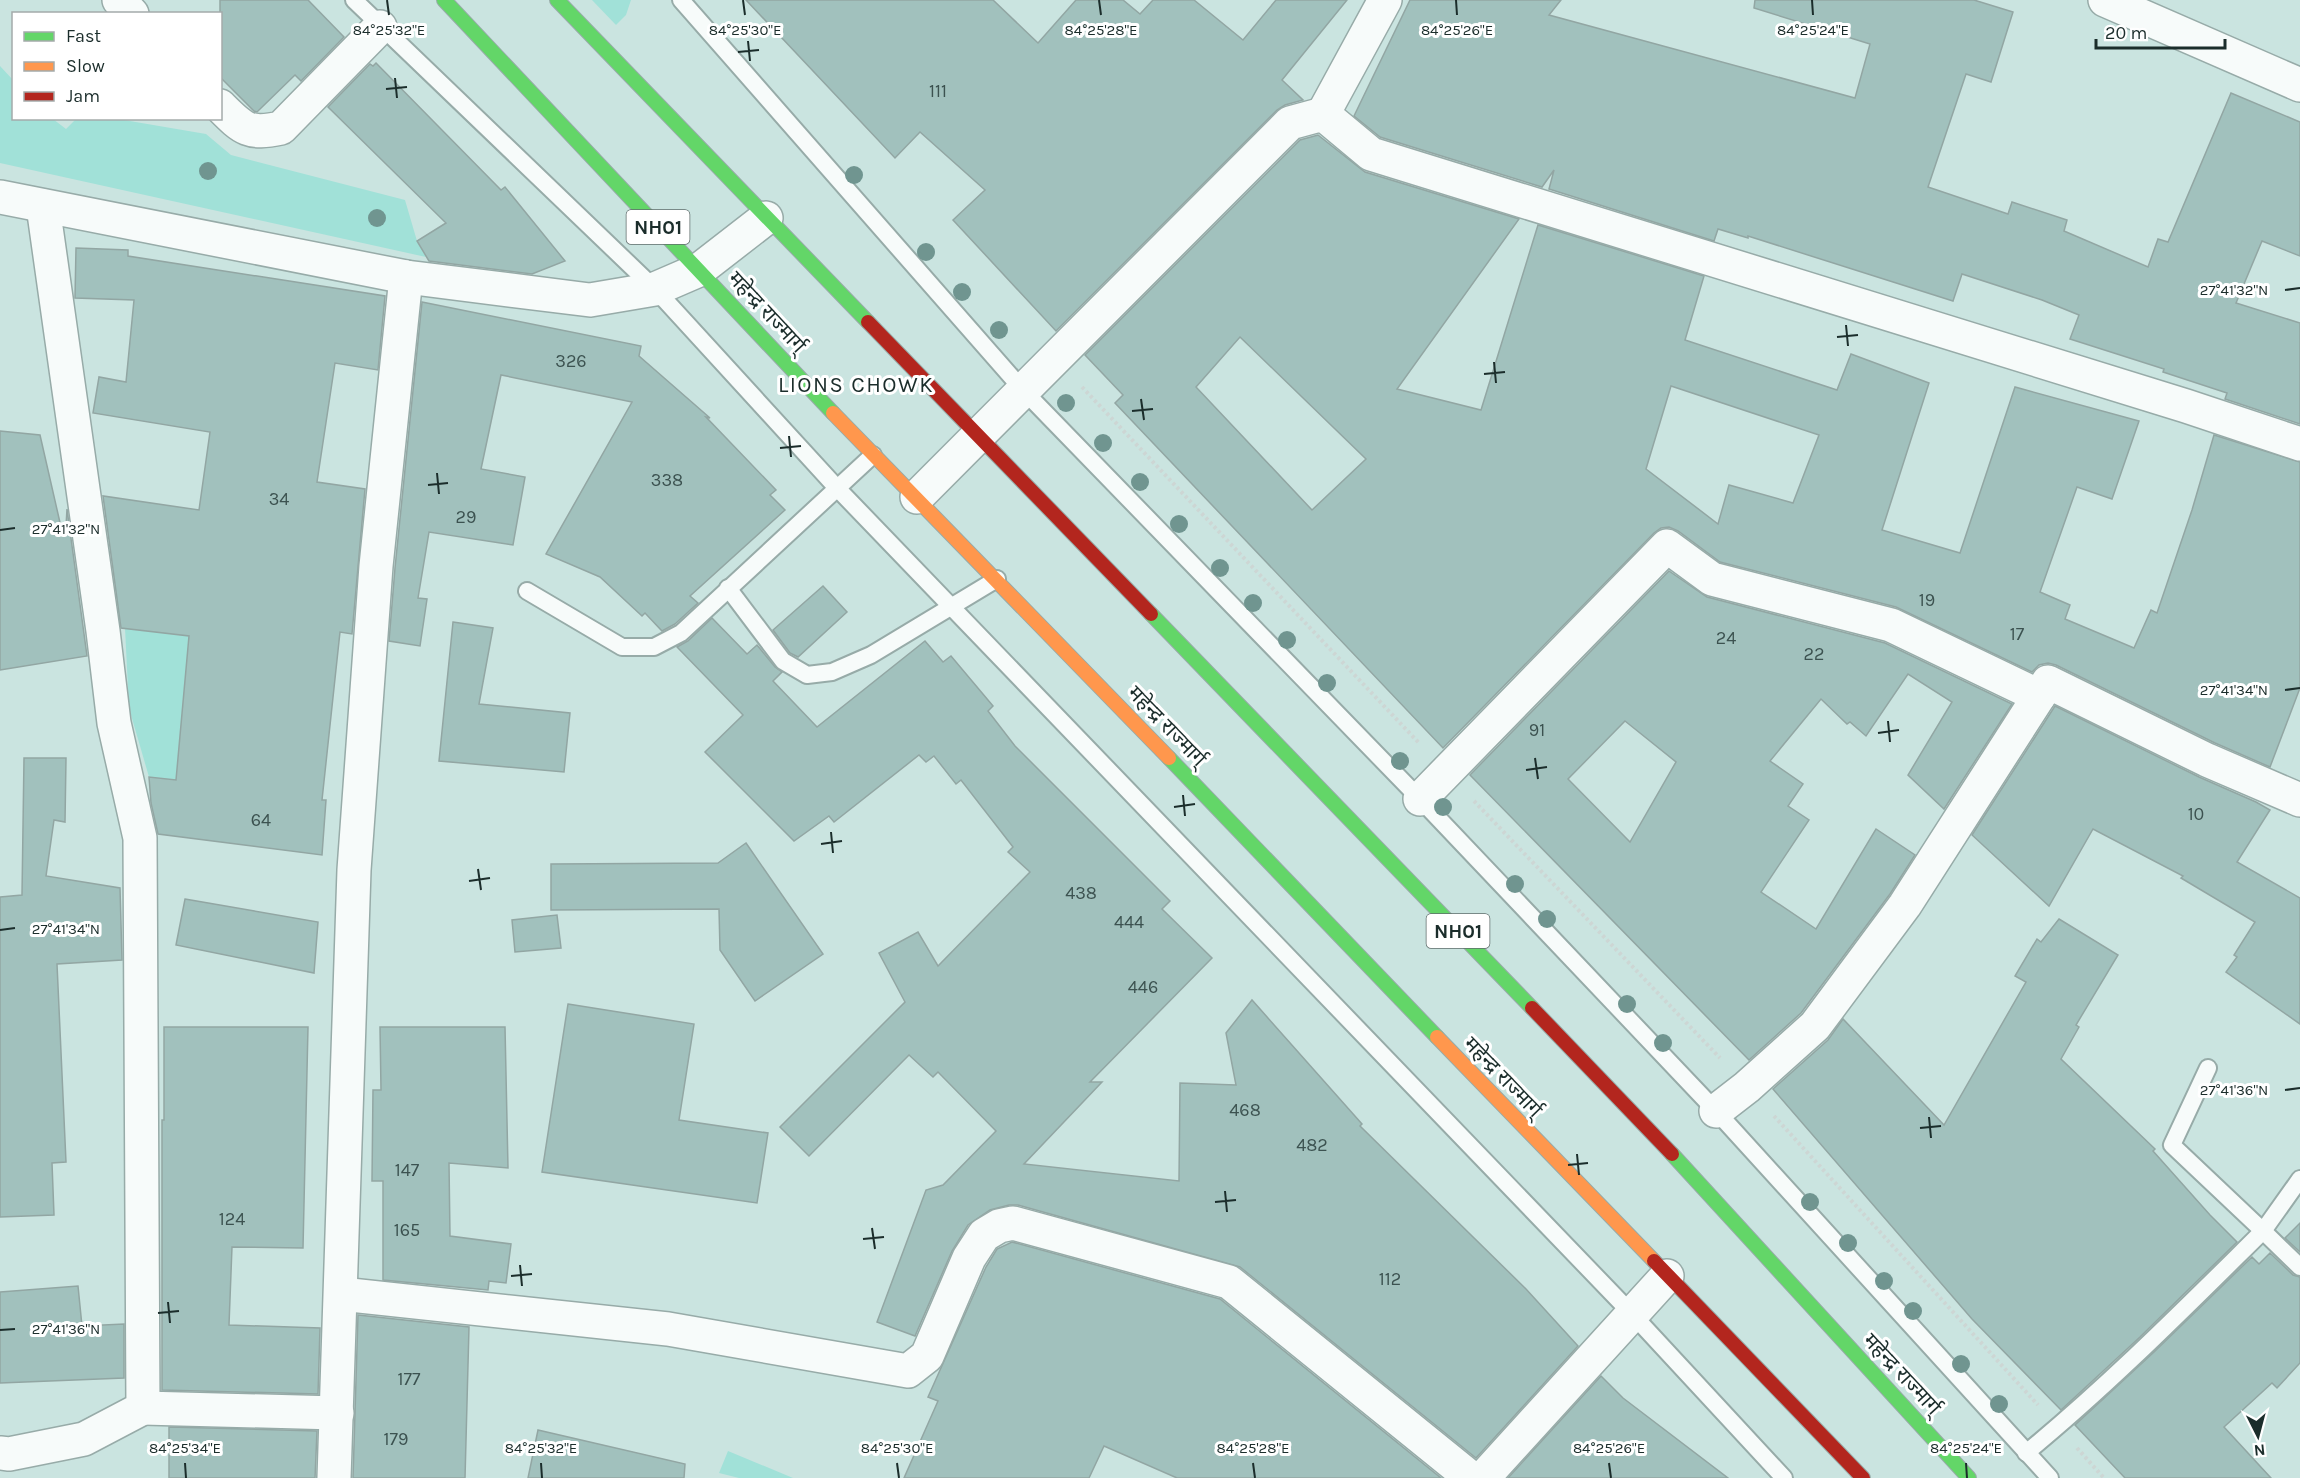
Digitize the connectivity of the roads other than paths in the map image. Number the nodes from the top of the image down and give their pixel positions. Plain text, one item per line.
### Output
1 (119, 0) edge
2 (354, 0) edge
3 (444, 0) edge
4 (556, 0) edge
5 (681, 0) edge
6 (1385, 0) edge
7 (2105, 0) edge
8 (130, 12) edge
9 (380, 27) junction
10 (2300, 85) edge
11 (222, 108) edge
12 (1323, 114) junction
13 (0, 197) edge
14 (43, 206) junction
15 (766, 218) junction
16 (699, 270) junction
17 (406, 277) junction
18 (655, 289) junction
19 (1023, 390) junction
20 (976, 436) junction
21 (2300, 444) edge
22 (873, 454) junction
23 (837, 488) junction
24 (917, 497) junction
25 (996, 579) junction
26 (728, 588) junction
27 (526, 591) dead end
28 (951, 606) junction
29 (2039, 696) junction
30 (1420, 799) junction
31 (2300, 800) edge
32 (2208, 1068) dead end
33 (1716, 1111) junction
34 (2300, 1179) edge
35 (2263, 1231) junction
36 (2300, 1267) edge
37 (1667, 1276) junction
38 (341, 1294) junction
39 (1633, 1315) junction
40 (143, 1408) junction
41 (337, 1413) junction
42 (0, 1453) edge
43 (2026, 1453) junction
44 (334, 1478) edge
45 (1471, 1478) edge
46 (1483, 1478) edge
47 (1784, 1478) edge
48 (1863, 1478) edge
49 (1969, 1478) edge
50 (2050, 1478) edge

1 - 8 street
2 - 9 lane
3 - 16 highway, महेन्द्र राज्मार्ग् / NH01
4 - 15 highway, महेन्द्र राज्मार्ग् / NH01
5 - 19 lane
6 - 12 street
7 - 10 street
9 - 11 street
9 - 18 lane
12 - 19 street
12 - 21 street
13 - 14 street
14 - 17 street
14 - 40 street
15 - 16 street
15 - 20 highway, महेन्द्र राज्मार्ग् / NH01
16 - 18 street
16 - 22 highway, महेन्द्र राज्मार्ग् / NH01
17 - 18 street
17 - 38 street
18 - 23 lane
19 - 20 street
19 - 30 lane
20 - 24 street
20 - 49 highway, महेन्द्र राज्मार्ग् / NH01
22 - 23 lane
22 - 24 highway, महेन्द्र राज्मार्ग् / NH01
23 - 26 lane
23 - 28 lane
24 - 25 highway, महेन्द्र राज्मार्ग् / NH01
25 - 28 lane
25 - 37 highway, महेन्द्र राज्मार्ग् / NH01
26 - 27 lane
26 - 28 lane
28 - 39 lane
29 - 30 street
29 - 31 street
29 - 33 street
30 - 33 lane
32 - 35 lane
33 - 43 lane
34 - 35 lane
35 - 36 lane
35 - 43 lane
37 - 39 street
37 - 48 highway, महेन्द्र राज्मार्ग् / NH01
38 - 41 street
38 - 45 street
39 - 46 street
39 - 47 lane
40 - 41 street
40 - 42 street
41 - 44 street
43 - 50 lane

